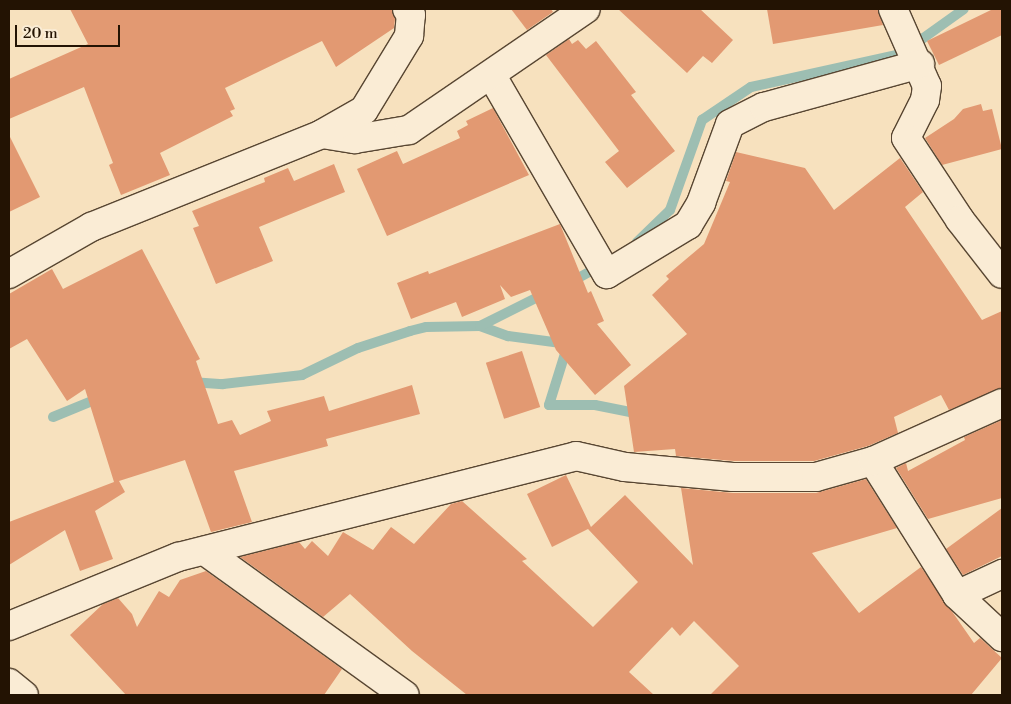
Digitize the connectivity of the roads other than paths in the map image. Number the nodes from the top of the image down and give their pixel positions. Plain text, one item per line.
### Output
1 (407, 9) edge
2 (586, 9) edge
3 (893, 9) edge
4 (920, 64) junction
5 (492, 76) junction
6 (322, 134) junction
7 (9, 274) edge
8 (1002, 274) edge
9 (1002, 403) edge
10 (873, 462) junction
11 (205, 551) junction
12 (1002, 574) edge
13 (956, 595) junction
14 (9, 626) edge
15 (1002, 637) edge
16 (9, 683) edge
17 (24, 695) edge
18 (405, 695) edge

1 - 6 street
2 - 5 street
3 - 4 street
4 - 5 street
4 - 8 street
5 - 6 street
6 - 7 street
9 - 10 street
10 - 11 street
10 - 13 street
11 - 14 street
11 - 18 street
12 - 13 street
13 - 15 street
16 - 17 street

